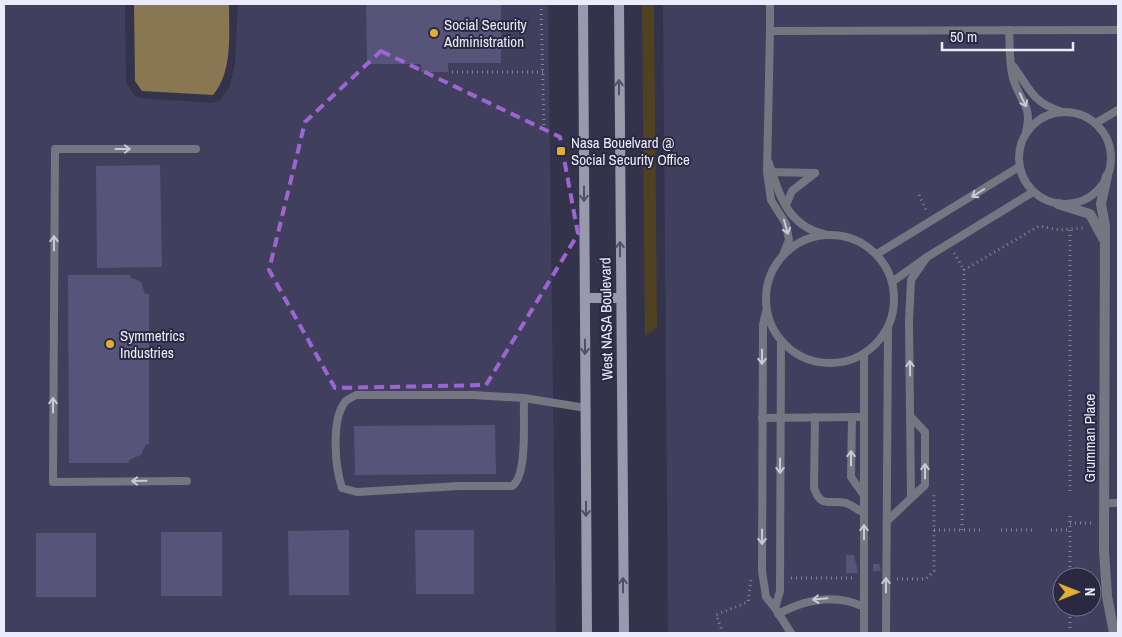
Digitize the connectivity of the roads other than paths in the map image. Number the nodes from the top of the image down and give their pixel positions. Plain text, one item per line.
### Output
1 (583, 4) edge
2 (619, 4) edge
3 (770, 4) edge
4 (770, 30) junction
5 (1008, 30) junction
6 (1118, 30) edge
7 (1013, 66) junction
8 (1118, 110) edge
9 (1061, 112) junction
10 (1096, 123) junction
11 (1025, 134) junction
12 (1118, 144) edge
13 (196, 149) dead end
14 (1110, 149) junction
15 (1019, 167) junction
16 (769, 172) junction
17 (1107, 176) junction
18 (1033, 192) junction
19 (1058, 204) junction
20 (786, 206) junction
21 (830, 235) junction
22 (1104, 242) junction
23 (877, 254) junction
24 (782, 256) junction
25 (927, 258) junction
26 (892, 282) junction
27 (585, 298) junction
28 (620, 298) junction
29 (767, 308) junction
30 (888, 327) junction
31 (781, 341) junction
32 (864, 354) junction
33 (524, 398) junction
34 (586, 408) junction
35 (780, 417) junction
36 (814, 417) junction
37 (852, 417) junction
38 (864, 417) junction
39 (910, 417) junction
40 (762, 418) junction
41 (187, 480) dead end
42 (864, 494) junction
43 (911, 497) junction
44 (1104, 503) junction
45 (1118, 503) edge
46 (864, 513) junction
47 (887, 521) junction
48 (864, 607) junction
49 (776, 611) junction
50 (587, 633) edge
51 (624, 633) edge
52 (791, 633) edge
53 (864, 633) edge
54 (886, 633) edge
55 (1114, 633) edge

1 -> 27 main road, West NASA Boulevard
28 -> 2 main road, West NASA Boulevard
3 - 4 lane
4 - 5 lane
4 - 16 lane
5 - 6 lane
5 - 7 lane
7 - 9 lane
7 -> 11 lane
8 - 10 lane
9 - 10 lane
9 - 11 lane
10 - 14 lane
11 - 15 lane
12 - 14 lane
41 -> 13 lane
14 - 17 lane
15 - 18 lane
15 -> 23 lane
16 - 20 lane
16 - 20 lane
16 -> 24 lane
17 - 19 lane
17 - 22 street, Grumman Place
18 - 19 lane
18 - 25 lane
19 - 22 street, Grumman Place
20 - 21 lane
21 - 23 lane
21 - 24 lane
22 - 44 street, Grumman Place
23 - 26 lane
24 - 29 lane
25 - 26 lane
39 -> 25 lane
26 - 30 lane
27 - 28 main road
27 -> 34 main road, West NASA Boulevard
51 -> 28 main road, West NASA Boulevard
29 - 31 lane
29 -> 40 lane
30 - 32 lane
30 - 47 lane
31 - 32 lane
31 - 35 lane
32 - 38 lane
33 - 33 lane
33 - 34 lane
34 -> 50 main road, West NASA Boulevard
35 - 36 lane
35 - 40 lane
35 -> 49 lane
36 - 37 lane
36 - 46 lane
37 - 38 lane
42 -> 37 lane
38 - 42 lane
39 - 43 lane
43 -> 39 lane
40 -> 49 lane
42 - 46 lane
43 - 47 lane
44 - 45 lane
44 - 55 street, Grumman Place
48 -> 46 lane
54 -> 47 lane
48 -> 49 lane
48 - 53 lane
49 - 52 lane

